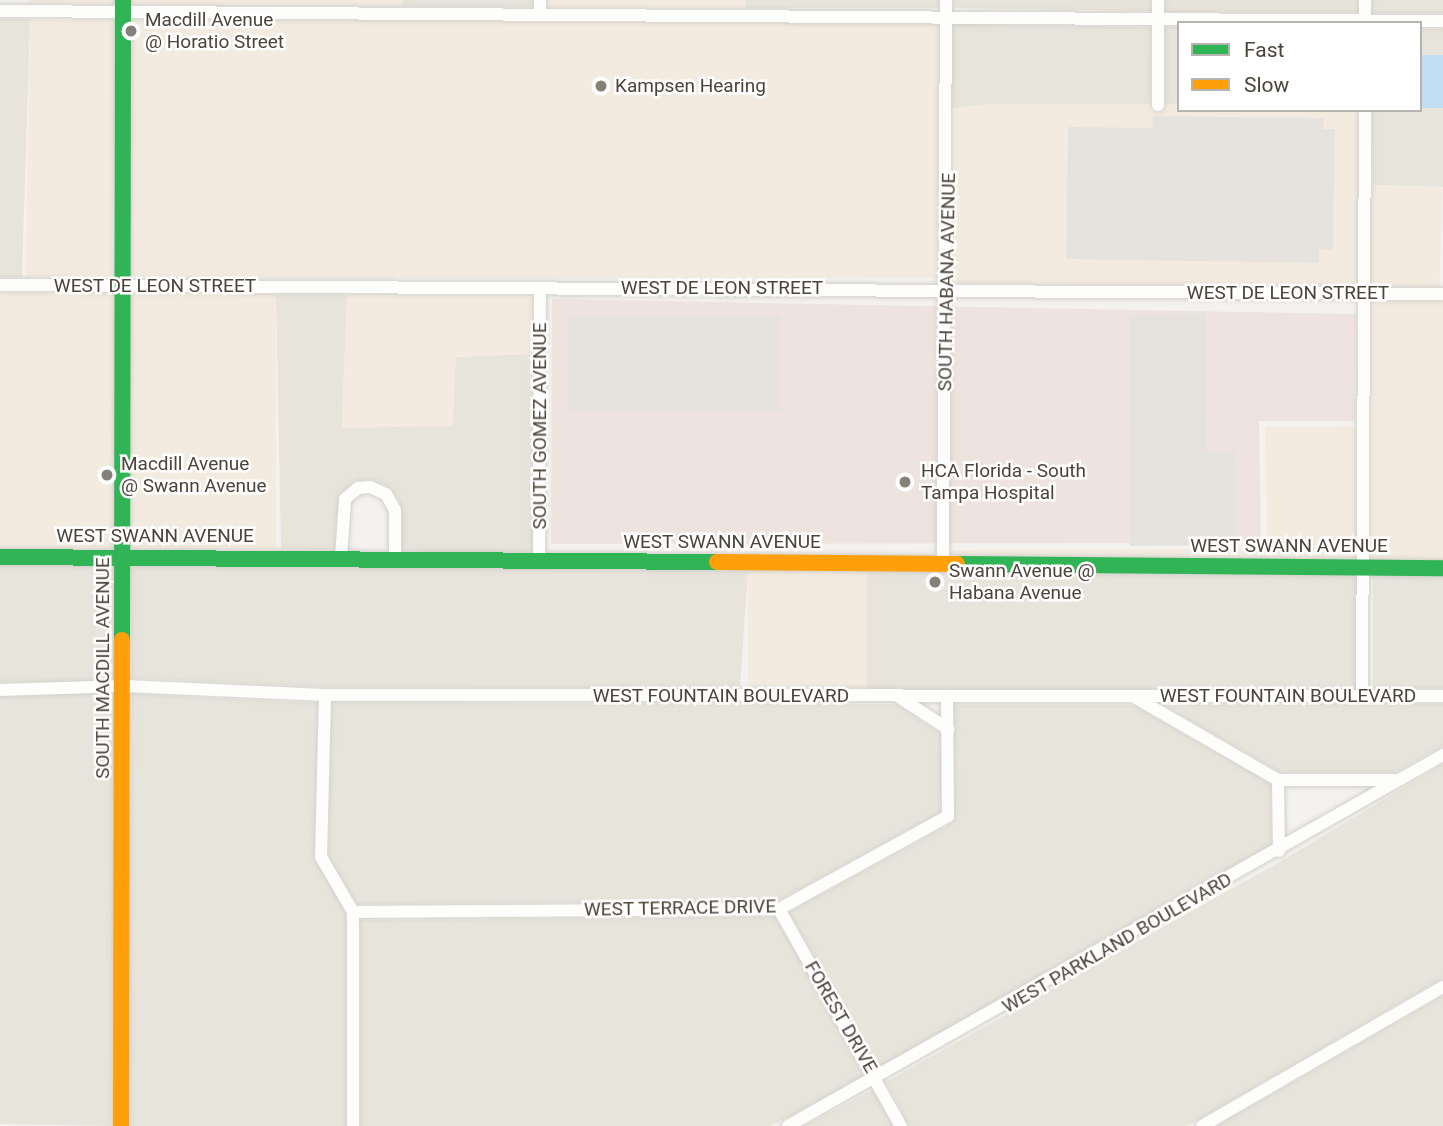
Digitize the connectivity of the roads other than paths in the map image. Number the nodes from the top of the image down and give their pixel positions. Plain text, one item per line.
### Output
1 (540, 0) edge
2 (946, 0) edge
3 (1157, 0) edge
4 (1365, 0) edge
5 (123, 6) edge
6 (0, 11) edge
7 (540, 15) junction
8 (946, 16) junction
9 (1158, 19) junction
10 (1296, 21) edge
11 (1365, 21) edge
12 (1422, 21) edge
13 (1443, 21) edge
14 (1158, 104) dead end
15 (1366, 112) edge
16 (0, 285) edge
17 (123, 286) junction
18 (540, 289) junction
19 (948, 291) junction
20 (1366, 294) junction
21 (1443, 294) edge
22 (0, 557) edge
23 (125, 557) junction
24 (341, 558) junction
25 (395, 558) junction
26 (539, 562) junction
27 (943, 565) junction
28 (1366, 568) junction
29 (1443, 568) edge
30 (125, 685) junction
31 (0, 690) edge
32 (325, 695) junction
33 (899, 696) junction
34 (1362, 696) junction
35 (1443, 696) edge
36 (947, 697) junction
37 (1135, 697) junction
38 (948, 729) junction
39 (1443, 755) edge
40 (1278, 780) junction
41 (1397, 780) junction
42 (1279, 851) junction
43 (779, 909) junction
44 (354, 912) junction
45 (1443, 987) edge
46 (876, 1079) junction
47 (121, 1126) edge
48 (353, 1126) edge
49 (788, 1126) edge
50 (901, 1126) edge
51 (1202, 1126) edge

1 - 7 street
2 - 8 street, SOUTH HABANA AVENUE
3 - 9 street
4 - 11 street
5 - 6 street
5 - 7 street
5 - 17 street, SOUTH MACDILL AVENUE
7 - 8 street
8 - 9 street
8 - 19 street, SOUTH HABANA AVENUE
9 - 10 street
9 - 14 street
12 - 13 street
15 - 20 street
16 - 17 street, WEST DE LEON STREET
17 - 18 street, WEST DE LEON STREET
17 - 23 street, SOUTH MACDILL AVENUE
18 - 19 street, WEST DE LEON STREET
18 - 26 street, SOUTH GOMEZ AVENUE
19 - 20 street, WEST DE LEON STREET
19 - 27 street, SOUTH HABANA AVENUE
20 - 21 street, WEST DE LEON STREET
20 - 28 street
22 - 23 street, WEST SWANN AVENUE
23 - 24 street, WEST SWANN AVENUE
23 - 30 street, SOUTH MACDILL AVENUE
24 - 25 street, WEST SWANN AVENUE
24 - 25 street
25 - 26 street, WEST SWANN AVENUE
26 - 27 street, WEST SWANN AVENUE
27 - 28 street, WEST SWANN AVENUE
28 - 29 street, WEST SWANN AVENUE
28 - 34 street
30 - 31 street, WEST FOUNTAIN BOULEVARD
30 - 32 street, WEST FOUNTAIN BOULEVARD
30 - 47 street, SOUTH MACDILL AVENUE
32 - 33 street, WEST FOUNTAIN BOULEVARD
32 - 44 street
33 - 36 street, WEST FOUNTAIN BOULEVARD
33 - 38 street
34 - 35 street, WEST FOUNTAIN BOULEVARD
34 - 37 street, WEST FOUNTAIN BOULEVARD
36 - 37 street, WEST FOUNTAIN BOULEVARD
36 - 38 street, WEST TERRACE DRIVE
37 - 40 street
38 - 43 street, WEST TERRACE DRIVE
39 - 41 street, WEST PARKLAND BOULEVARD
40 - 41 street
40 - 42 street
41 - 42 street, WEST PARKLAND BOULEVARD
42 - 46 street, WEST PARKLAND BOULEVARD
43 - 44 street, WEST TERRACE DRIVE
43 - 46 street, FOREST DRIVE
44 - 48 street
45 - 51 street
46 - 49 street, WEST PARKLAND BOULEVARD
46 - 50 street, FOREST DRIVE

